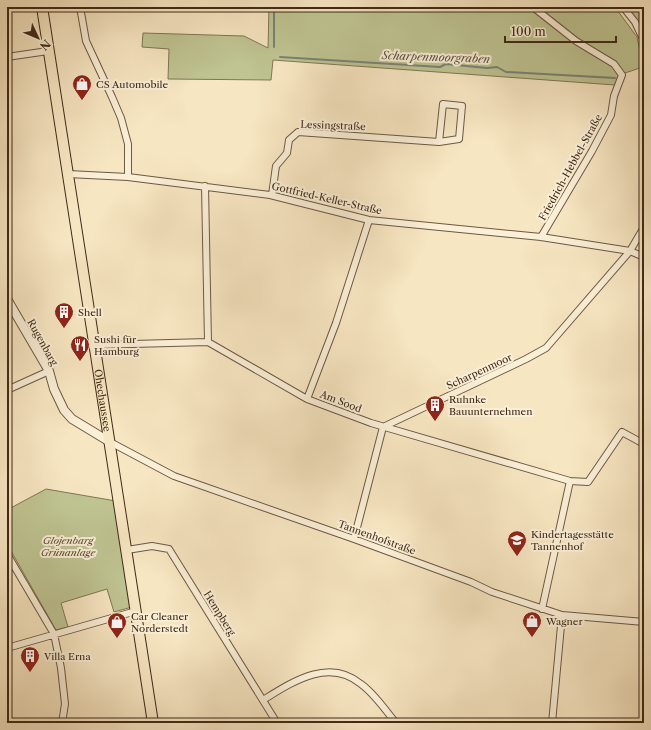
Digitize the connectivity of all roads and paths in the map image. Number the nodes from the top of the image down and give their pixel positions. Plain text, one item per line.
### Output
1 (42, 7) edge
2 (80, 7) edge
3 (533, 7) edge
4 (623, 7) edge
5 (644, 41) edge
6 (48, 51) junction
7 (7, 57) edge
8 (440, 142) junction
9 (68, 174) junction
10 (128, 177) junction
11 (205, 186) junction
12 (272, 195) junction
13 (369, 220) junction
14 (644, 227) edge
15 (541, 237) junction
16 (630, 251) junction
17 (644, 257) edge
18 (7, 299) edge
19 (208, 342) junction
20 (94, 345) junction
21 (49, 371) junction
22 (7, 390) edge
23 (307, 398) junction
24 (383, 428) junction
25 (110, 442) junction
26 (644, 444) edge
27 (570, 481) junction
28 (354, 539) junction
29 (127, 550) junction
30 (7, 554) edge
31 (542, 609) junction
32 (136, 611) junction
33 (562, 615) junction
34 (644, 622) edge
35 (54, 634) junction
36 (7, 648) edge
37 (262, 700) junction
38 (62, 723) edge
39 (153, 723) edge
40 (277, 723) edge
41 (396, 723) edge
42 (552, 723) edge

1 - 6 main road, Ohechaussee
2 - 10 street
3 - 15 street, Friedrich-Hebbel-Straße
4 - 5 street
6 - 7 street
6 - 9 main road, Ohechaussee
8 - 8 street, Lessingstraße
8 - 12 street, Lessingstraße
9 - 10 street, Gottfried-Keller-Straße
9 - 20 main road, Ohechaussee
10 - 11 street, Gottfried-Keller-Straße
11 - 12 street, Gottfried-Keller-Straße
11 - 19 street
12 - 13 street, Gottfried-Keller-Straße
13 - 15 street, Gottfried-Keller-Straße
13 - 23 street
14 - 16 street, Scharpenmoor
15 - 16 street, Gottfried-Keller-Straße
16 - 17 street, Gottfried-Keller-Straße
16 - 24 street, Scharpenmoor
18 - 21 street, Rugenbarg
19 - 20 street
19 - 23 street, Am Sood
20 - 25 main road, Ohechaussee
21 - 22 street
21 - 25 street, Rugenbarg
23 - 24 street, Am Sood
24 - 27 street, Am Sood
24 - 28 street
25 - 28 street, Tannenhofstraße
25 - 29 main road, Ohechaussee
26 - 27 street, Am Sood
27 - 31 street
28 - 31 street, Tannenhofstraße
29 - 32 main road, Ohechaussee
29 - 37 street, Hempberg
30 - 35 street
31 - 33 street, Tannenhofstraße
32 - 35 street
32 - 39 main road, Ohechaussee
33 - 34 street, Tannenhofstraße
33 - 42 street
35 - 36 street
35 - 38 street
37 - 40 street, Hempberg
37 - 41 street

